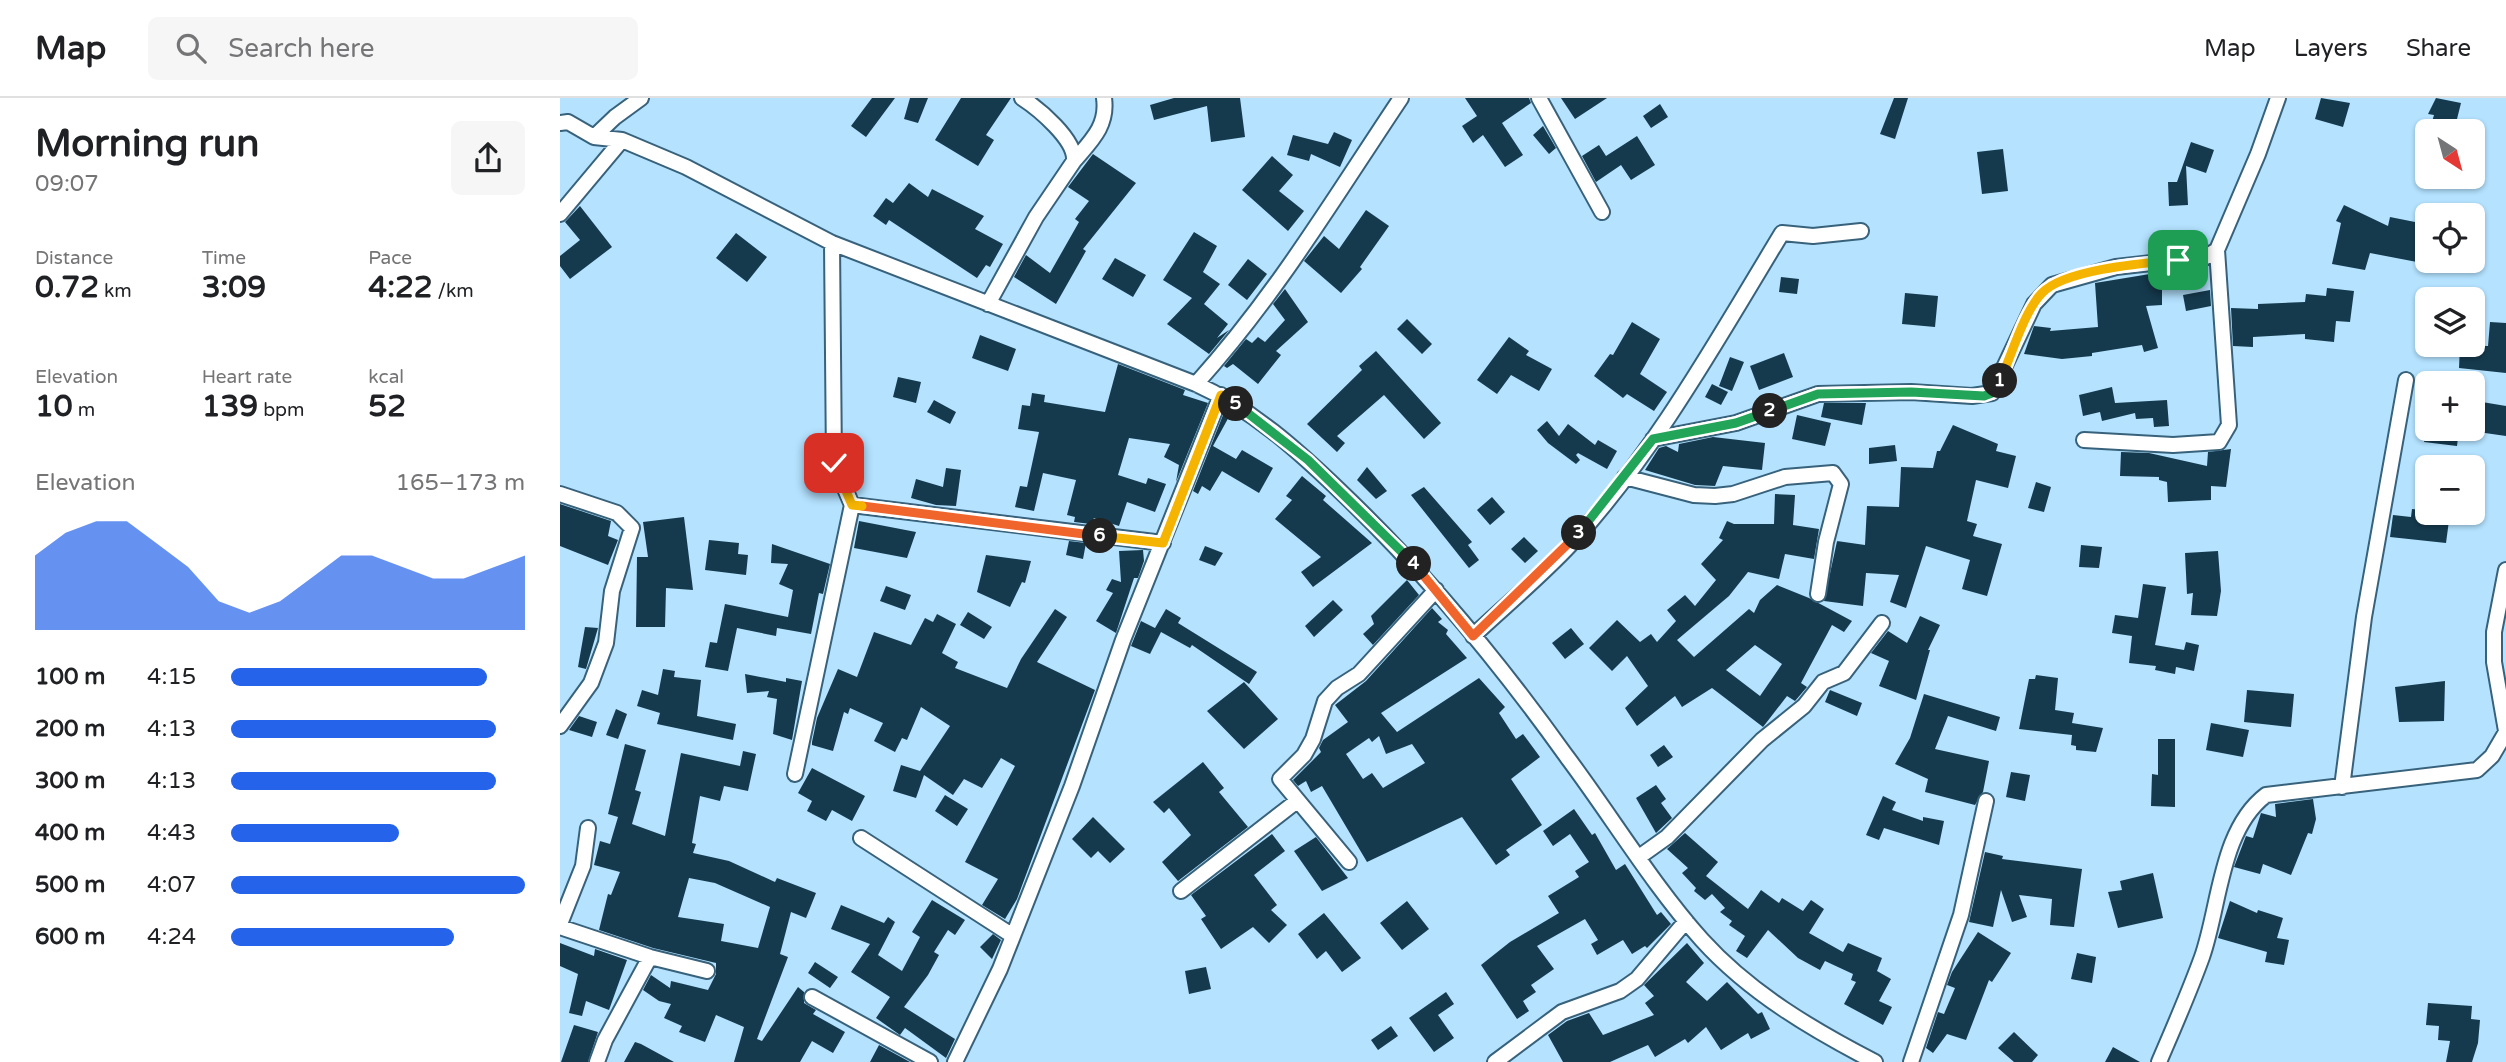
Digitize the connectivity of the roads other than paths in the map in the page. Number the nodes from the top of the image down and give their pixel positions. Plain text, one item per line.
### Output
1 (641, 98) edge
2 (1022, 98) edge
3 (1104, 98) edge
4 (1401, 98) edge
5 (1539, 98) edge
6 (2278, 98) edge
7 (560, 123) edge
8 (594, 137) junction
9 (622, 139) junction
10 (1074, 160) junction
11 (1602, 212) dead end
12 (560, 214) edge
13 (1861, 231) dead end
14 (832, 243) junction
15 (2217, 250) junction
16 (988, 304) junction
17 (2406, 380) dead end
18 (1196, 384) junction
19 (1221, 395) junction
20 (1653, 439) junction
21 (2084, 440) dead end
22 (1625, 477) junction
23 (560, 494) edge
24 (852, 505) junction
25 (1163, 543) junction
26 (2506, 570) edge
27 (1436, 590) junction
28 (1818, 594) dead end
29 (1882, 623) dead end
30 (1473, 636) junction
31 (560, 726) edge
32 (2506, 732) edge
33 (795, 774) dead end
34 (2342, 787) junction
35 (1297, 801) junction
36 (1986, 801) dead end
37 (589, 828) dead end
38 (861, 838) dead end
39 (1639, 857) junction
40 (1349, 862) dead end
41 (1181, 891) dead end
42 (1686, 921) junction
43 (560, 926) edge
44 (1013, 936) junction
45 (650, 957) junction
46 (707, 971) dead end
47 (812, 997) dead end
48 (1844, 1046) junction
49 (597, 1062) edge
50 (930, 1062) edge
51 (955, 1062) edge
52 (1495, 1062) edge
53 (1845, 1062) edge
54 (1875, 1062) edge
55 (1911, 1062) edge
56 (2159, 1062) edge

1 - 8 street
2 - 10 street
3 - 10 street
4 - 18 street
5 - 11 street
6 - 15 street
7 - 8 street
8 - 9 street
9 - 12 street
9 - 14 street
10 - 16 street
13 - 20 street
14 - 16 street
14 - 24 street
15 - 20 street
15 - 21 street
16 - 18 street
17 - 34 street
18 - 19 street
19 - 25 street
19 - 27 street
20 - 22 street
22 - 28 street
22 - 30 street
23 - 31 street
24 - 25 street
24 - 33 street
25 - 44 street
26 - 32 street
27 - 30 street
27 - 35 street
29 - 39 street
30 - 39 street
32 - 34 street
34 - 56 street
35 - 40 street
35 - 41 street
36 - 55 street
37 - 43 street
38 - 44 street
39 - 42 street
42 - 48 street
42 - 52 street
43 - 45 street
44 - 51 street
45 - 46 street
45 - 49 street
47 - 50 street
48 - 53 street
48 - 54 street

